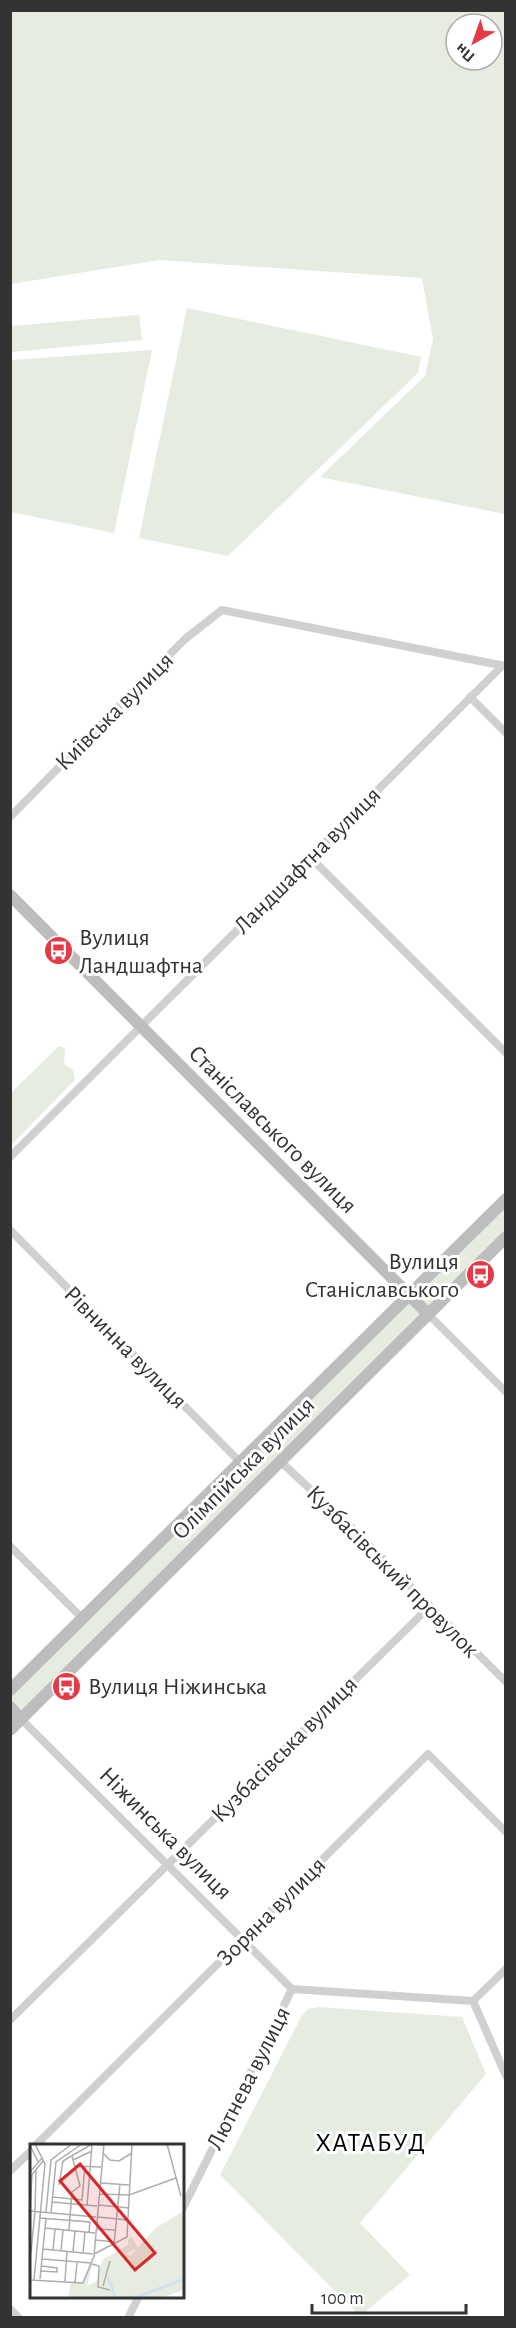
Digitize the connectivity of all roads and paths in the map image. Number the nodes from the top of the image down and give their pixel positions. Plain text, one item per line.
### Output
1 (504, 666) edge
2 (470, 698) junction
3 (506, 733) edge
4 (10, 817) edge
5 (310, 857) junction
6 (10, 895) edge
7 (140, 1025) junction
8 (506, 1053) edge
9 (10, 1157) edge
10 (506, 1199) edge
11 (10, 1230) edge
12 (506, 1237) edge
13 (409, 1295) junction
14 (428, 1314) junction
15 (506, 1392) edge
16 (280, 1461) junction
17 (241, 1463) junction
18 (10, 1546) edge
19 (430, 1606) junction
20 (83, 1619) junction
21 (506, 1682) edge
22 (10, 1690) edge
23 (10, 1707) edge
24 (21, 1719) junction
25 (10, 1730) edge
26 (506, 1832) edge
27 (167, 1864) junction
28 (243, 1939) junction
29 (506, 1969) edge
30 (292, 1989) junction
31 (473, 2001) junction
32 (10, 2020) edge
33 (506, 2076) edge
34 (37, 2144) edge
35 (30, 2152) edge
36 (10, 2171) edge
37 (184, 2206) edge
38 (138, 2298) edge
39 (10, 2309) edge
40 (19, 2318) edge
41 (128, 2318) edge

1 - 2 street, Ландшафтна вулиця
1 - 4 street, Київська вулиця
2 - 3 street
2 - 5 street, Ландшафтна вулиця
5 - 7 street, Ландшафтна вулиця
5 - 8 street
6 - 7 main road, Станіславського вулиця
7 - 9 street, Ландшафтна вулиця
7 - 13 main road, Станіславського вулиця
10 - 13 main road, Олімпійська вулиця
11 - 17 street, Рівнинна вулиця
12 - 14 main road, Олімпійська вулиця
13 - 14 main road, Станіславського вулиця
13 - 17 main road, Олімпійська вулиця
14 - 15 street, Станіславського вулиця
14 - 16 main road, Олімпійська вулиця
16 - 19 street, Кузбасівський провулок
16 - 24 main road, Олімпійська вулиця
17 - 20 main road, Олімпійська вулиця
18 - 20 street
19 - 21 street, Кузбасівський провулок
19 - 27 street, Кузбасівська вулиця
20 - 22 main road, Олімпійська вулиця
23 - 24 main road, Ніжинська вулиця
24 - 25 main road, Олімпійська вулиця
24 - 27 street, Ніжинська вулиця
26 - 28 street, Зоряна вулиця
27 - 28 street, Ніжинська вулиця
27 - 32 street, Кузбасівська вулиця
28 - 30 street, Ніжинська вулиця
28 - 34 street, Зоряна вулиця
29 - 31 street
30 - 31 street, Лютнева вулиця
30 - 37 street, Лютнева вулиця
31 - 33 street
35 - 36 street
38 - 41 street
39 - 40 street

